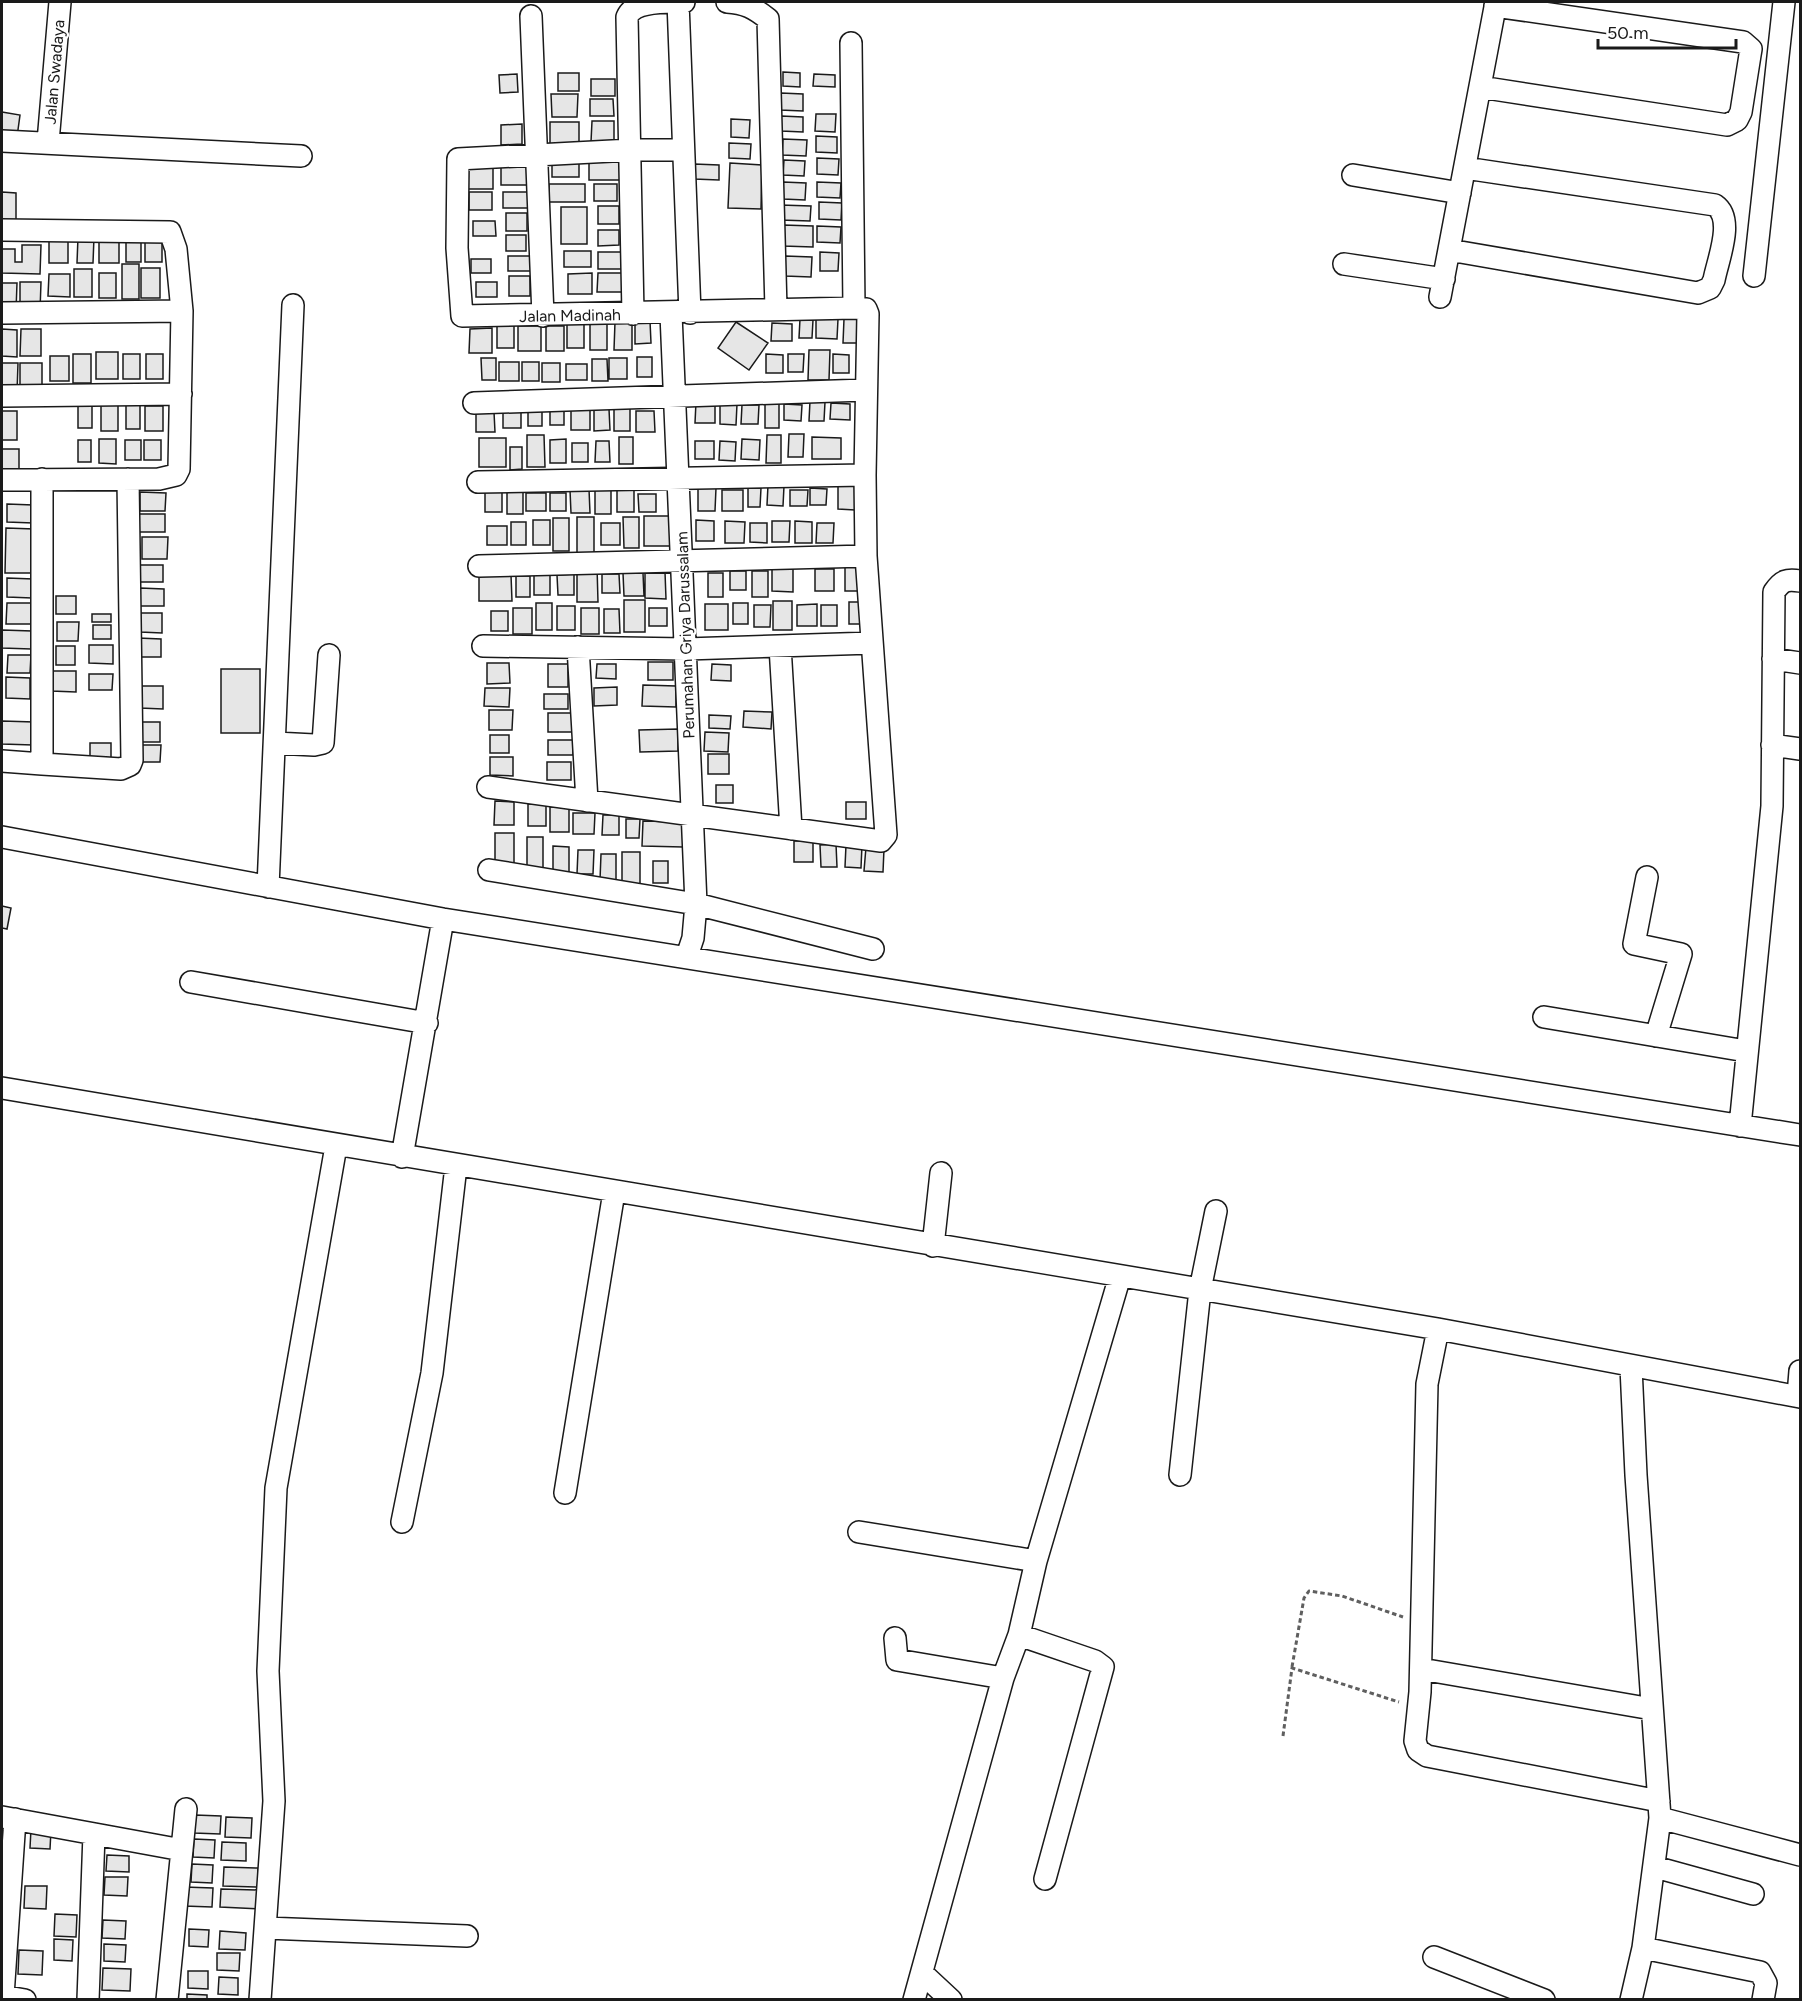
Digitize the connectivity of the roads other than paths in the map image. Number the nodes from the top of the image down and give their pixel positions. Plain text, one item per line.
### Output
1 (60, 2) edge
2 (678, 2) edge
3 (684, 2) edge
4 (727, 2) edge
5 (1784, 2) edge
6 (1495, 4) edge
7 (531, 16) dead end
8 (851, 44) dead end
9 (1480, 87) junction
10 (2, 141) edge
11 (48, 142) junction
12 (631, 150) junction
13 (683, 150) junction
14 (536, 155) junction
15 (301, 156) dead end
16 (1465, 168) junction
17 (1353, 175) dead end
18 (1460, 193) junction
19 (2, 230) edge
20 (1449, 250) junction
21 (1344, 264) dead end
22 (1754, 276) dead end
23 (293, 305) dead end
24 (854, 308) junction
25 (776, 309) junction
26 (182, 311) junction
27 (2, 313) edge
28 (681, 313) junction
29 (633, 314) junction
30 (543, 316) junction
31 (865, 390) junction
32 (181, 394) junction
33 (2, 396) edge
34 (675, 397) junction
35 (474, 403) dead end
36 (865, 475) junction
37 (678, 478) junction
38 (42, 479) junction
39 (128, 479) junction
40 (2, 480) edge
41 (478, 482) dead end
42 (866, 556) junction
43 (682, 559) junction
44 (479, 566) dead end
45 (1800, 580) edge
46 (872, 643) junction
47 (483, 646) dead end
48 (780, 646) junction
49 (578, 647) junction
50 (686, 649) junction
51 (329, 655) dead end
52 (1773, 659) junction
53 (1800, 663) edge
54 (275, 743) junction
55 (1772, 745) junction
56 (1800, 749) edge
57 (2, 760) edge
58 (42, 764) junction
59 (488, 787) dead end
60 (587, 801) junction
61 (692, 815) junction
62 (791, 828) junction
63 (2, 837) edge
64 (489, 870) dead end
65 (1647, 877) dead end
66 (268, 887) junction
67 (443, 919) junction
68 (692, 929) junction
69 (873, 949) dead end
70 (191, 982) dead end
71 (1544, 1017) dead end
72 (427, 1023) junction
73 (1656, 1036) junction
74 (1746, 1051) junction
75 (2, 1088) edge
76 (1741, 1116) junction
77 (1800, 1135) edge
78 (405, 1141) junction
79 (336, 1146) junction
80 (456, 1166) junction
81 (941, 1173) dead end
82 (614, 1192) junction
83 (1216, 1211) dead end
84 (934, 1231) junction
85 (1120, 1276) junction
86 (1202, 1283) junction
87 (1438, 1329) junction
88 (1631, 1367) junction
89 (1799, 1388) edge
90 (1180, 1474) dead end
91 (566, 1493) dead end
92 (402, 1522) dead end
93 (859, 1532) dead end
94 (1036, 1561) junction
95 (1019, 1635) junction
96 (895, 1638) dead end
97 (1420, 1669) junction
98 (1003, 1678) junction
99 (1652, 1709) junction
100 (186, 1809) dead end
101 (1659, 1809) junction
102 (8, 1818) edge
103 (94, 1834) junction
104 (182, 1851) junction
105 (1800, 1855) edge
106 (1655, 1867) junction
107 (1045, 1879) dead end
108 (6, 1894) edge
109 (1753, 1894) dead end
110 (266, 1928) junction
111 (467, 1936) dead end
112 (1643, 1948) junction
113 (1434, 1957) dead end
114 (922, 1973) junction
115 (2, 1996) edge
116 (25, 2000) edge
117 (88, 2000) edge
118 (167, 2000) edge
119 (260, 2000) edge
120 (914, 2000) edge
121 (951, 2000) edge
122 (1544, 2000) edge
123 (1631, 2000) edge
124 (1763, 2000) edge

1 - 11 street, Jalan Swadaya
2 - 3 street
2 - 12 street
2 - 13 street, Perumahan Griya Darussalam
4 - 25 street
5 - 22 street
6 - 9 street
6 - 9 street
7 - 14 street
8 - 24 street
9 - 16 street
10 - 11 street
11 - 15 street
12 - 13 street
12 - 14 street
12 - 29 street
13 - 28 street, Perumahan Griya Darussalam
14 - 30 street
14 - 30 street, Jalan Madinah
16 - 18 street
16 - 20 street
17 - 18 street
18 - 20 street
19 - 26 street
20 - 21 street
23 - 54 street
24 - 25 street, Jalan Madinah
24 - 31 street
25 - 28 street, Jalan Madinah
26 - 27 street
26 - 32 street
28 - 29 street, Jalan Madinah
28 - 34 street, Perumahan Griya Darussalam
29 - 30 street, Jalan Madinah
31 - 34 street
31 - 36 street
32 - 33 street
32 - 39 street
34 - 35 street
34 - 37 street, Perumahan Griya Darussalam
36 - 37 street
36 - 42 street
37 - 41 street
37 - 43 street, Perumahan Griya Darussalam
38 - 39 street
38 - 40 street
38 - 58 street
39 - 58 street
42 - 43 street
42 - 46 street
43 - 44 street
43 - 50 street, Perumahan Griya Darussalam
45 - 52 street
46 - 48 street
46 - 62 street
47 - 49 street
48 - 50 street
48 - 62 street
49 - 50 street
49 - 60 street
50 - 61 street, Perumahan Griya Darussalam
51 - 54 street
52 - 53 street
52 - 55 street
54 - 66 street
55 - 56 street
55 - 74 street
57 - 58 street
59 - 60 street
60 - 61 street
61 - 62 street
61 - 68 street, Perumahan Griya Darussalam
63 - 66 street
64 - 68 street
65 - 73 street
66 - 67 street
67 - 68 street
67 - 72 street
68 - 69 street
68 - 76 street
70 - 72 street
71 - 73 street
72 - 78 street
73 - 74 street
74 - 76 street
75 - 79 street
76 - 77 street
78 - 79 street
78 - 80 street
79 - 110 street
80 - 82 street
80 - 92 street
81 - 84 street
82 - 84 street
82 - 91 street
83 - 86 street
84 - 85 street
85 - 86 street
85 - 94 street
86 - 87 street
86 - 90 street
87 - 88 street
87 - 97 street
88 - 89 street
88 - 99 street
93 - 94 street
94 - 95 street
95 - 98 street
95 - 107 street
96 - 98 street
97 - 99 street
97 - 101 street
98 - 114 street
99 - 101 street
100 - 104 street
101 - 105 street
101 - 106 street
102 - 103 street
102 - 108 street
103 - 104 street
103 - 117 street
104 - 118 street
106 - 109 street
106 - 112 street
108 - 115 street
110 - 111 street
110 - 119 street
112 - 123 street
112 - 124 street
113 - 122 street
114 - 120 street
114 - 121 street
115 - 116 street

